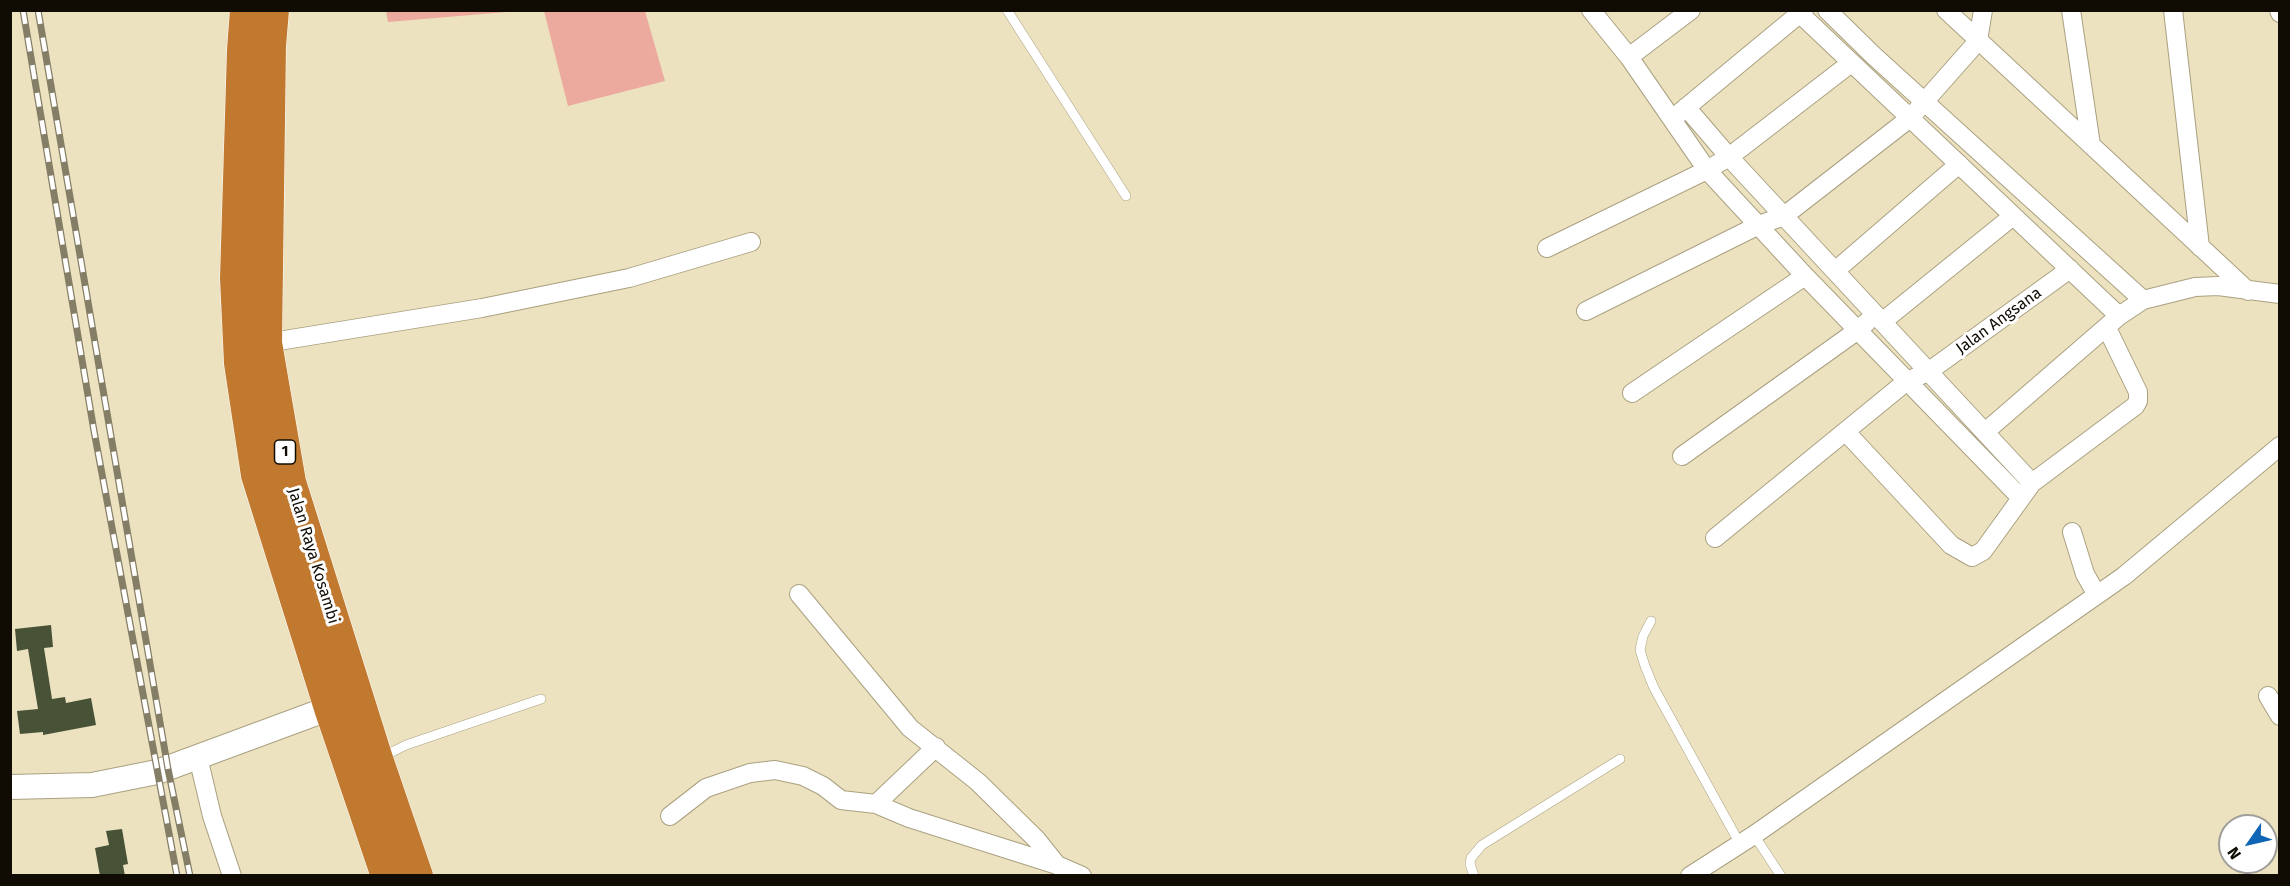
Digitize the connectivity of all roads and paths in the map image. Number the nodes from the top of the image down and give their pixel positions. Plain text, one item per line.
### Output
1 (246, 10) edge
2 (273, 10) edge
3 (1007, 10) edge
4 (1591, 10) edge
5 (1691, 10) edge
6 (1827, 10) edge
7 (1946, 10) edge
8 (1983, 10) edge
9 (2072, 10) edge
10 (2173, 10) edge
11 (1800, 12) edge
12 (1978, 40) junction
13 (1629, 57) junction
14 (1851, 63) junction
15 (1925, 102) junction
16 (1686, 107) junction
17 (1910, 118) junction
18 (1671, 120) junction
19 (2091, 145) junction
20 (1729, 157) junction
21 (1959, 164) junction
22 (1707, 170) junction
23 (1126, 196) dead end
24 (1784, 216) junction
25 (2013, 216) junction
26 (1759, 225) junction
27 (2061, 225) junction
28 (751, 242) dead end
29 (2042, 243) junction
30 (2200, 247) junction
31 (1547, 248) dead end
32 (2070, 269) junction
33 (1834, 271) junction
34 (1805, 276) junction
35 (2248, 291) junction
36 (2280, 294) edge
37 (2143, 300) junction
38 (1586, 311) dead end
39 (1878, 318) junction
40 (2113, 322) junction
41 (1858, 330) junction
42 (266, 343) junction
43 (1929, 372) junction
44 (1907, 381) junction
45 (1632, 393) dead end
46 (1846, 432) junction
47 (1985, 432) junction
48 (2280, 446) edge
49 (1682, 456) dead end
50 (2026, 490) junction
51 (2072, 532) dead end
52 (1715, 538) dead end
53 (799, 594) dead end
54 (2097, 596) junction
55 (1652, 621) dead end
56 (2268, 696) dead end
57 (541, 699) dead end
58 (330, 708) junction
59 (2280, 716) edge
60 (936, 747) junction
61 (198, 757) junction
62 (377, 759) junction
63 (1620, 759) dead end
64 (10, 787) edge
65 (876, 804) junction
66 (670, 816) dead end
67 (1747, 839) junction
68 (1057, 865) junction
69 (1710, 870) edge
70 (232, 876) edge
71 (387, 876) edge
72 (417, 876) edge
73 (1082, 876) edge
74 (1474, 876) edge
75 (1690, 876) edge
76 (1781, 876) edge

1 - 58 highway, Jalan Raya Kosambi / 1
2 - 42 highway, Jalan Raya Kosambi / 1
3 - 23 lane
4 - 13 street
5 - 13 street
6 - 15 street
7 - 12 street
8 - 12 street
9 - 19 street
10 - 30 street
11 - 14 street
11 - 16 street
12 - 15 street
12 - 19 street
13 - 18 street
14 - 17 street
14 - 20 street
15 - 17 street
15 - 27 street
16 - 18 street
16 - 20 street
17 - 21 street
17 - 24 street
18 - 22 street
19 - 30 street
20 - 22 street
20 - 24 street
21 - 25 street
21 - 33 street
22 - 26 street
22 - 31 street
24 - 26 street
24 - 33 street
25 - 29 street
25 - 39 street
26 - 34 street
26 - 38 street
27 - 29 street
27 - 37 street
28 - 42 street
29 - 32 street
30 - 35 street
32 - 40 street
32 - 43 street, Jalan Angsana
33 - 39 street
34 - 41 street
34 - 45 street
35 - 36 street
35 - 37 street
37 - 40 street
39 - 41 street
39 - 43 street
40 - 47 street
40 - 50 street
41 - 44 street
41 - 49 street
42 - 62 highway, Jalan Raya Kosambi / 1
43 - 44 street, Jalan Angsana
43 - 47 street
44 - 46 street, Jalan Angsana
44 - 50 street
46 - 50 street
46 - 52 street, Jalan Angsana
47 - 50 street
48 - 54 street
51 - 54 street
53 - 60 street
54 - 67 street
55 - 67 lane
56 - 59 street
57 - 62 lane
58 - 61 main road
58 - 71 highway, Jalan Raya Kosambi / 1
60 - 65 street
60 - 68 street
61 - 64 main road
61 - 70 street
62 - 72 highway, Jalan Raya Kosambi / 1
63 - 74 lane
65 - 66 street
65 - 68 street
67 - 69 street
67 - 76 lane
68 - 73 street
69 - 75 street

